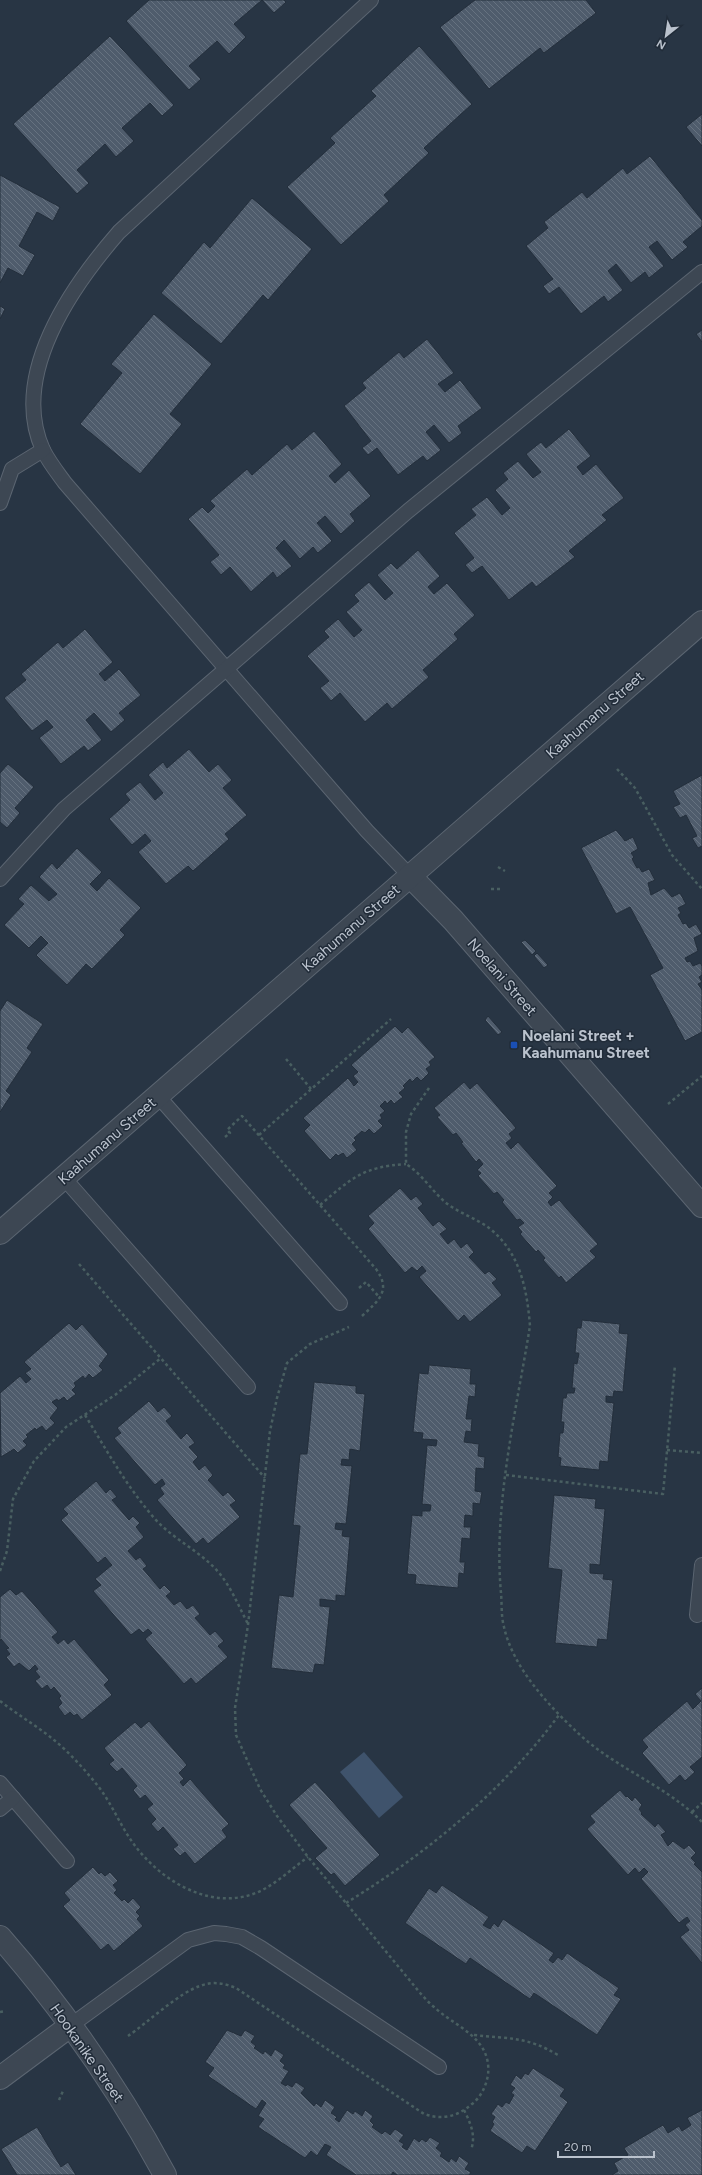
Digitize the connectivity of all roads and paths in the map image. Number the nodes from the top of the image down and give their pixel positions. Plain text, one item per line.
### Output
1 (371, 0) edge
2 (702, 272) edge
3 (43, 450) junction
4 (0, 503) edge
5 (702, 622) edge
6 (226, 669) junction
7 (617, 769) dead end
8 (498, 867) dead end
9 (506, 871) dead end
10 (410, 876) junction
11 (0, 879) edge
12 (491, 889) dead end
13 (500, 889) dead end
14 (702, 889) edge
15 (391, 1019) dead end
16 (286, 1059) dead end
17 (702, 1076) edge
18 (429, 1088) dead end
19 (311, 1089) junction
20 (158, 1096) junction
21 (668, 1104) dead end
22 (227, 1130) dead end
23 (259, 1135) junction
24 (406, 1164) junction
25 (64, 1178) junction
26 (320, 1205) junction
27 (702, 1206) edge
28 (0, 1233) edge
29 (79, 1264) dead end
30 (366, 1282) dead end
31 (380, 1298) junction
32 (340, 1303) dead end
33 (358, 1320) dead end
34 (352, 1325) dead end
35 (161, 1358) junction
36 (675, 1365) dead end
37 (248, 1387) dead end
38 (85, 1415) junction
39 (667, 1450) junction
40 (702, 1453) edge
41 (506, 1475) junction
42 (265, 1478) junction
43 (702, 1565) edge
44 (0, 1570) edge
45 (697, 1616) dead end
46 (248, 1625) junction
47 (0, 1701) edge
48 (560, 1715) junction
49 (0, 1783) edge
50 (13, 1798) junction
51 (702, 1804) edge
52 (0, 1809) edge
53 (692, 1812) junction
54 (702, 1822) edge
55 (308, 1857) junction
56 (67, 1861) dead end
57 (346, 1903) junction
58 (0, 1937) edge
59 (0, 2012) edge
60 (6, 2012) dead end
61 (70, 2026) junction
62 (473, 2034) junction
63 (128, 2036) dead end
64 (558, 2055) dead end
65 (439, 2066) dead end
66 (0, 2078) edge
67 (63, 2091) dead end
68 (59, 2100) dead end
69 (464, 2110) junction
70 (471, 2150) dead end
71 (165, 2175) edge

1 - 3 lane
2 - 6 lane
3 - 4 lane
3 - 6 lane
5 - 10 street, Kaahumanu Street
6 - 10 lane
6 - 11 lane
7 - 14 path
8 - 9 path
10 - 20 street, Kaahumanu Street
10 - 27 street, Noelani Street
12 - 13 path
15 - 19 path
16 - 19 path
17 - 21 path
18 - 24 path
19 - 23 path
20 - 25 street, Kaahumanu Street
20 - 32 lane
22 - 23 path
23 - 26 path
24 - 26 path
24 - 41 path
25 - 28 street, Kaahumanu Street
25 - 37 lane
26 - 31 path
29 - 35 path
30 - 31 path
31 - 33 path
34 - 42 path
35 - 38 path
35 - 42 path
36 - 39 path
38 - 44 path
38 - 46 path
39 - 40 path
39 - 41 path
41 - 48 path
42 - 46 path
43 - 45 lane
46 - 55 path
47 - 55 path
48 - 53 path
48 - 57 path
49 - 50 lane
50 - 52 lane
50 - 56 lane
51 - 53 path
53 - 54 path
55 - 57 path
57 - 62 path
58 - 61 street, Hookanike Street
59 - 60 path
61 - 65 lane
61 - 66 street
61 - 71 street, Hookanike Street
62 - 64 path
62 - 69 path
63 - 69 path
67 - 68 path
69 - 70 path

